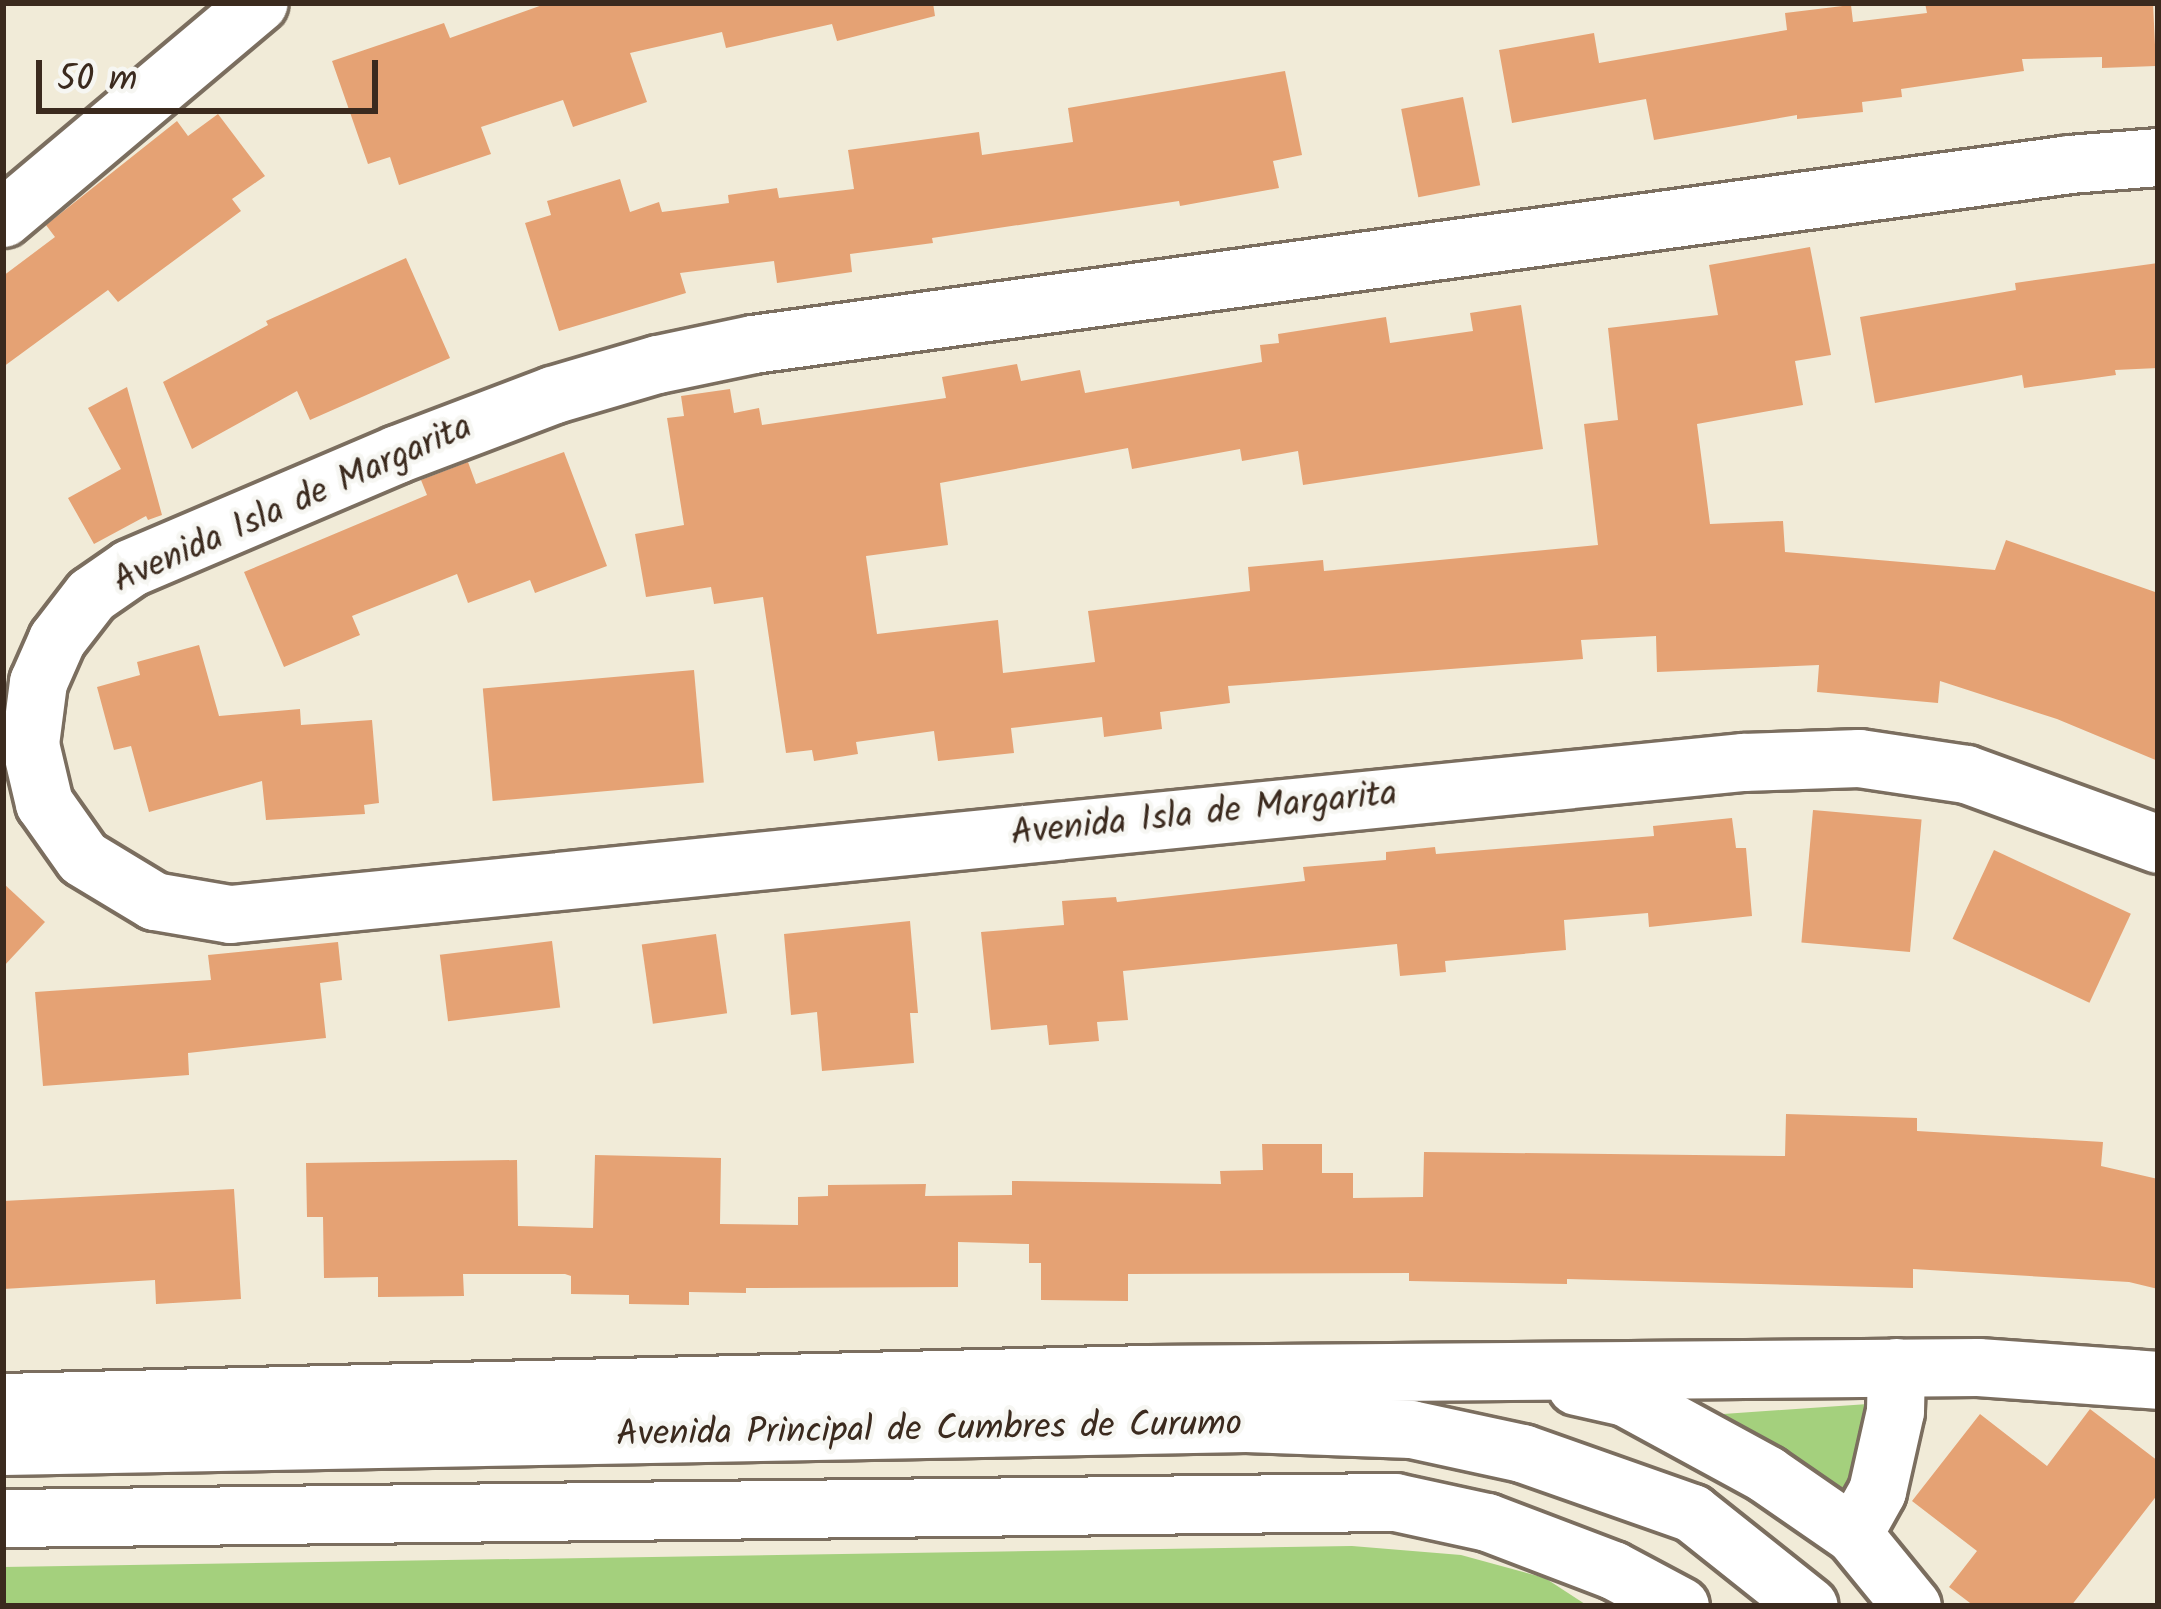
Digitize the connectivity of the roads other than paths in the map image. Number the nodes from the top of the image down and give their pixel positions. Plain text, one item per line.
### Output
1 (258, 3) edge
2 (2158, 157) edge
3 (3, 218) edge
4 (2158, 844) edge
5 (1896, 1367) junction
6 (1694, 1370) junction
7 (1514, 1372) junction
8 (2158, 1380) edge
9 (3, 1402) edge
10 (1672, 1423) junction
11 (3, 1446) edge
12 (1691, 1513) junction
13 (3, 1518) edge
14 (1852, 1534) junction
15 (1668, 1602) edge
16 (1809, 1606) edge
17 (1912, 1606) edge

1 - 3 street
2 - 4 street, Avenida Isla de Margarita
5 - 6 street, Avenida Principal de Cumbres de Curumo
5 - 8 street
5 - 14 street
6 - 7 street, Avenida Principal de Cumbres de Curumo
6 - 10 street
7 - 9 street, Avenida Principal de Cumbres de Curumo
7 - 10 street, Avenida Principal de Cumbres de Curumo
10 - 12 street
10 - 14 street, Avenida Principal de Cumbres de Curumo
11 - 12 street, Avenida Principal de Cumbres de Curumo
12 - 15 street
12 - 16 street, Avenida Principal de Cumbres de Curumo
13 - 15 street
14 - 17 street, Avenida Principal de Cumbres de Curumo

